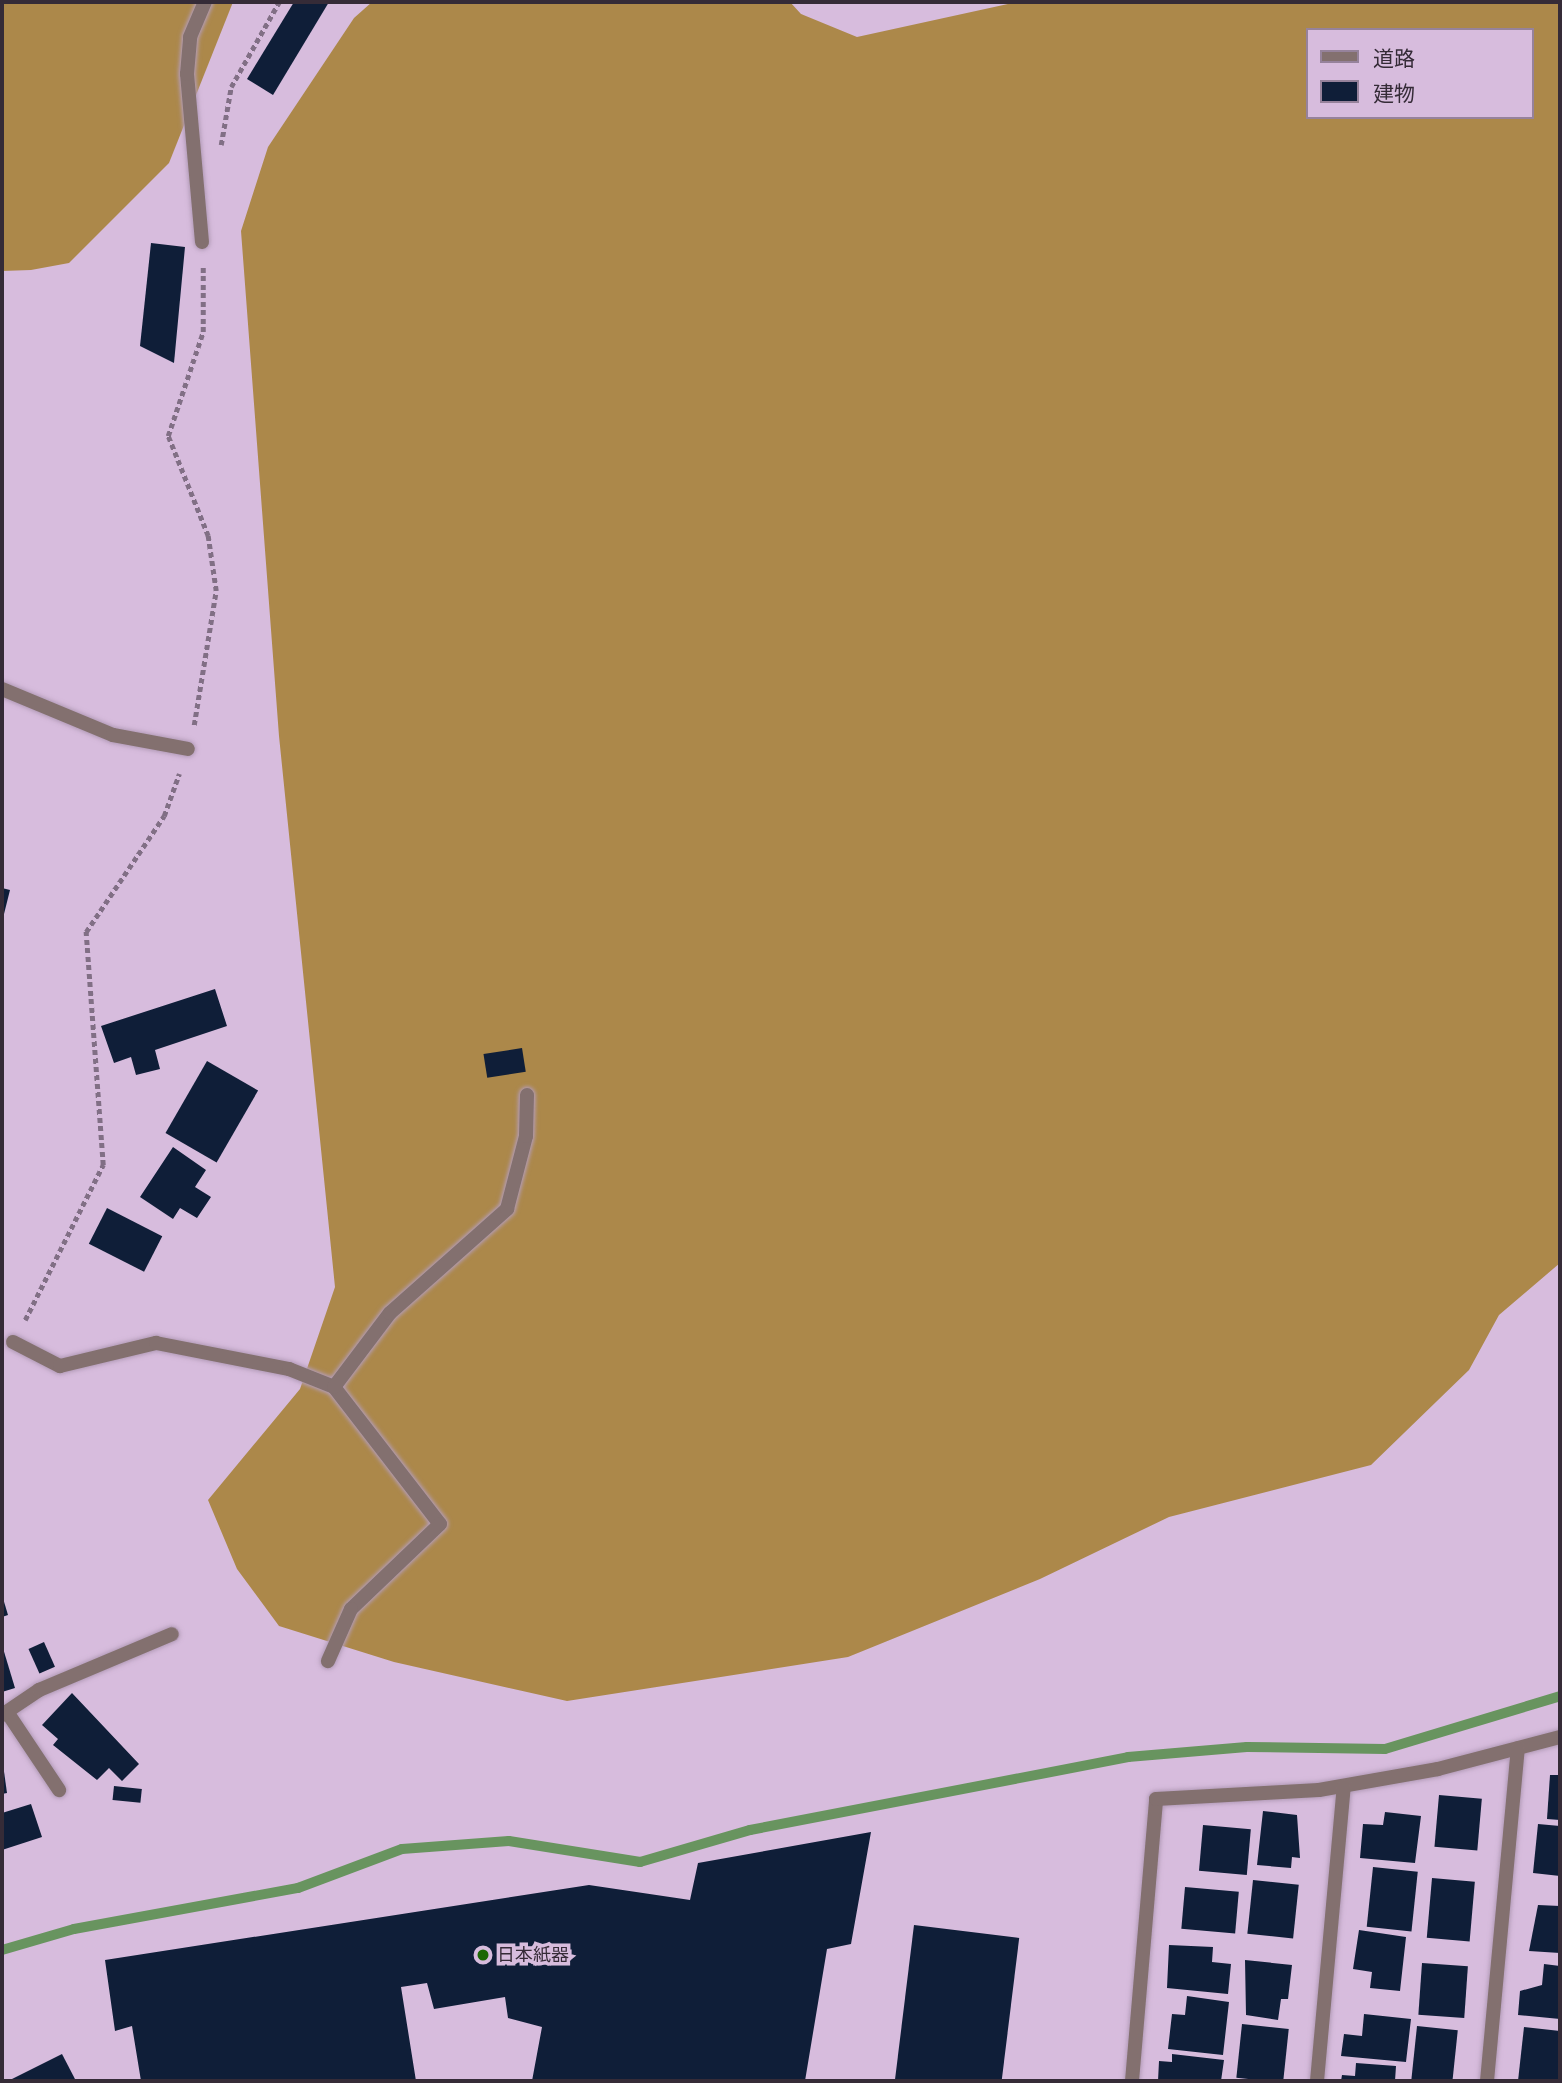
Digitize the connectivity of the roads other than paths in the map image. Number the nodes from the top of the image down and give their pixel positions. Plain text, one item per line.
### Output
1 (205, 2) edge
2 (202, 242) road end
3 (2, 689) edge
4 (188, 749) road end
5 (527, 1095) dead end
6 (13, 1342) road end
7 (334, 1387) junction
8 (172, 1633) dead end
9 (328, 1661) dead end
10 (4, 1714) edge
11 (1560, 1737) edge
12 (1518, 1748) junction
13 (1344, 1786) junction
14 (59, 1790) dead end
15 (1132, 2081) edge
16 (1317, 2081) edge
17 (1487, 2081) edge

1 - 2 street
3 - 4 street
5 - 7 street
6 - 7 street
7 - 9 street
8 - 10 street
10 - 14 street
11 - 12 street
12 - 13 street
12 - 17 street
13 - 15 street
13 - 16 street

